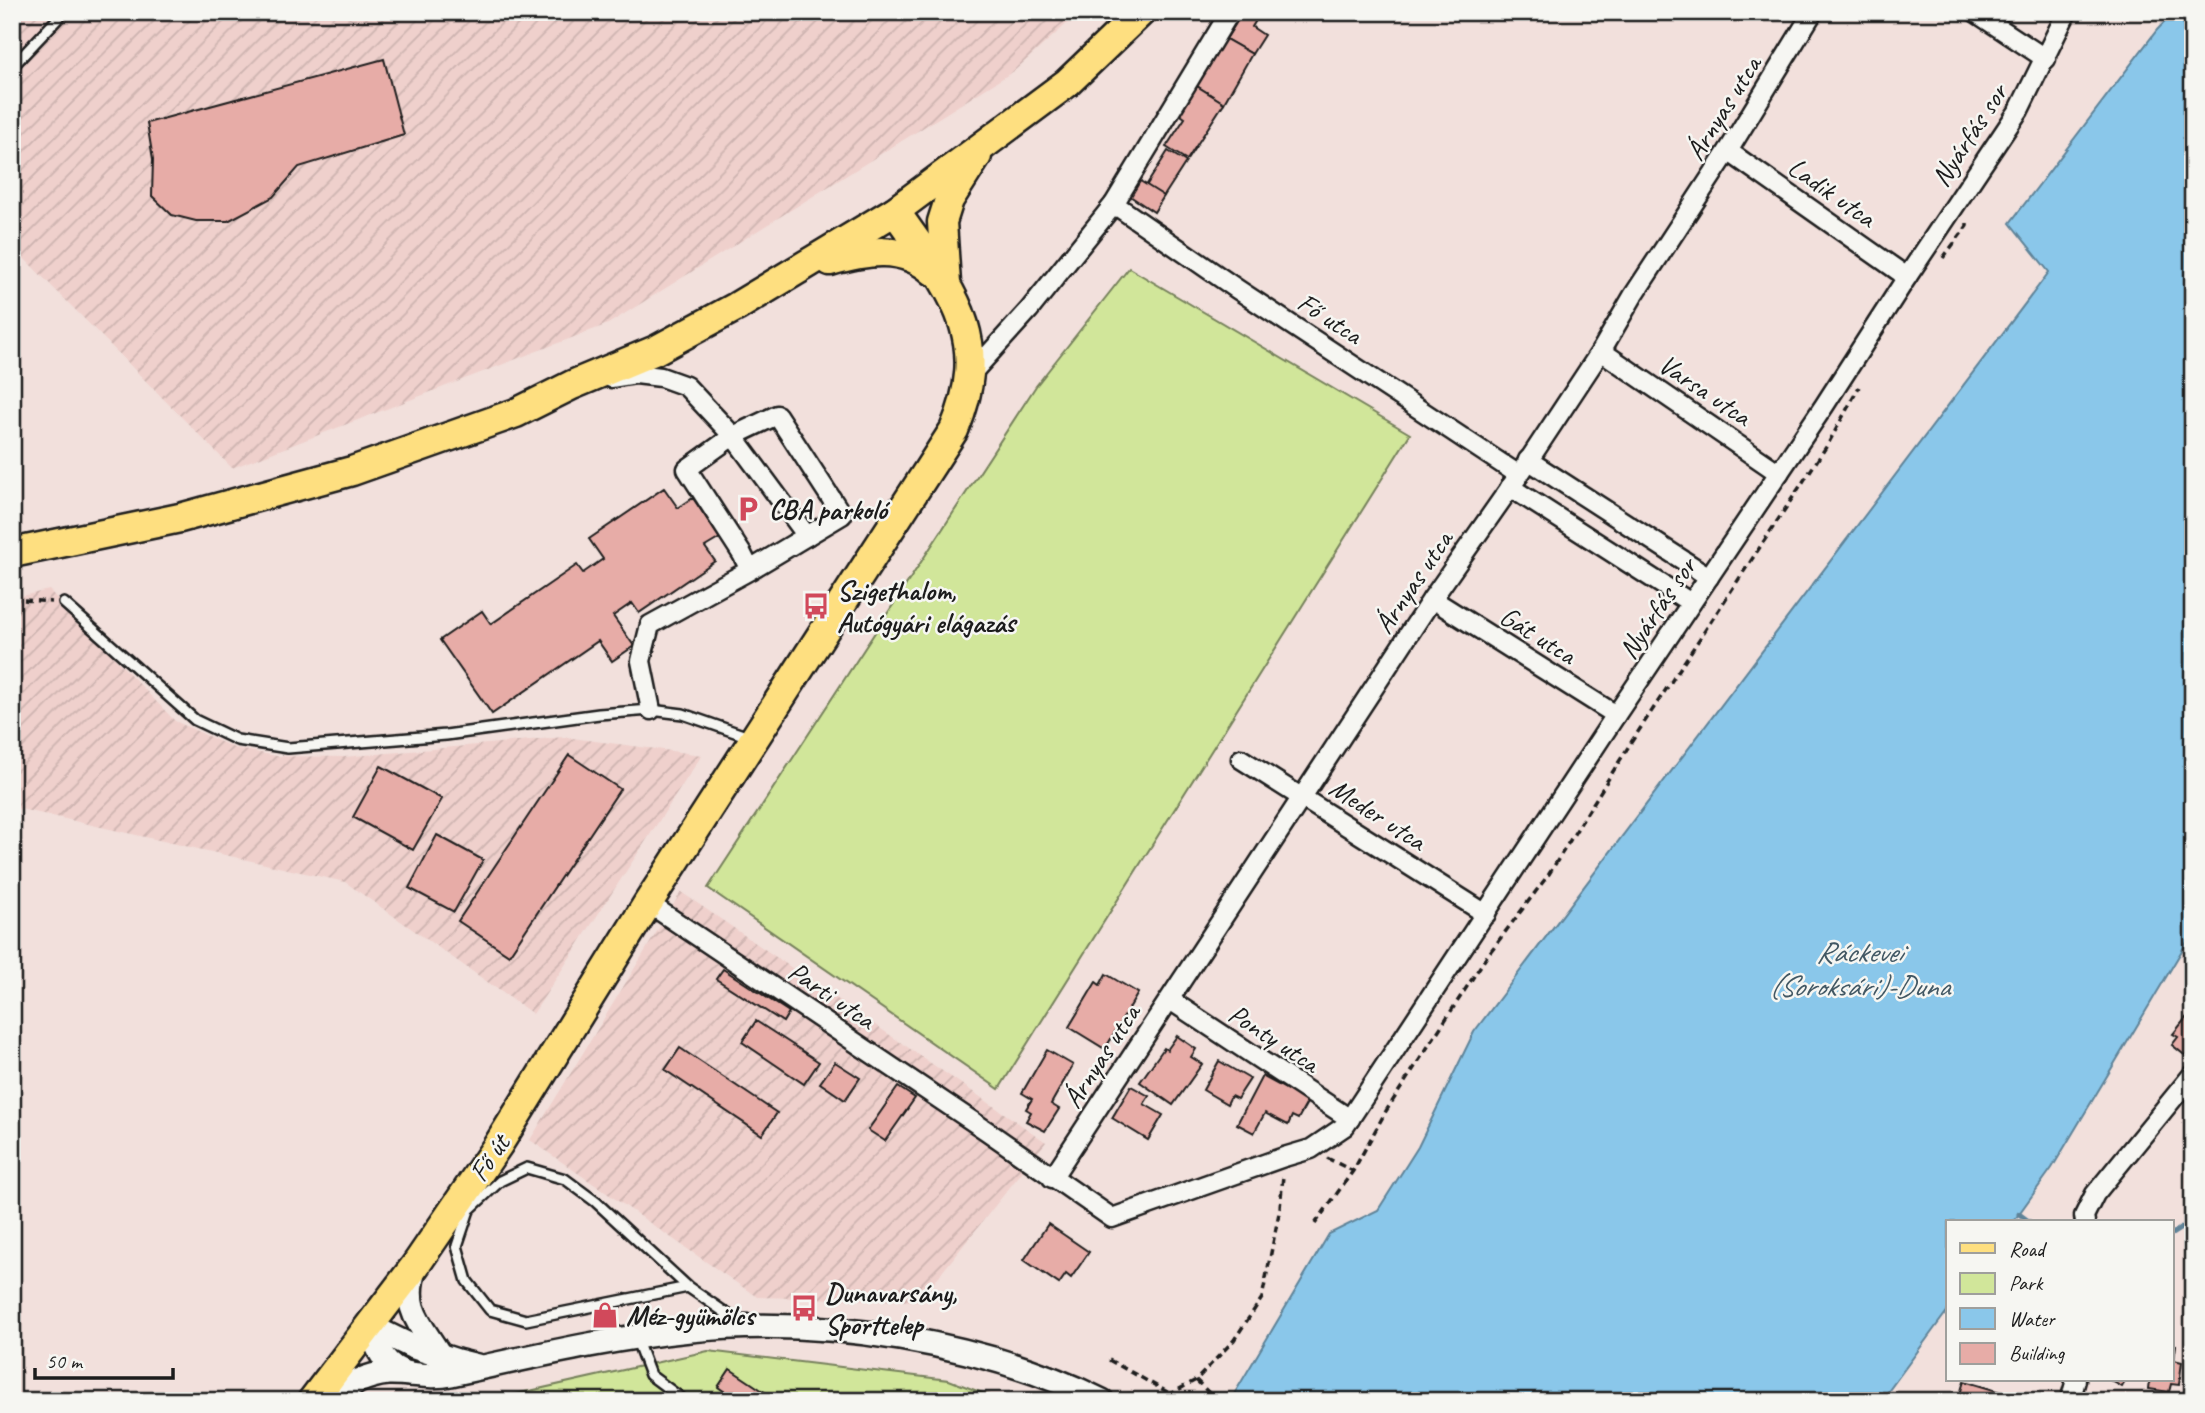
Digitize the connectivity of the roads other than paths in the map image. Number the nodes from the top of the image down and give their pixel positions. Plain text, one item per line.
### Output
1 (64, 12) edge
2 (1140, 12) edge
3 (1230, 12) edge
4 (1813, 12) edge
5 (1975, 12) edge
6 (2067, 12) edge
7 (2046, 59) junction
8 (12, 67) edge
9 (984, 144) junction
10 (1728, 150) junction
11 (1114, 204) junction
12 (895, 211) junction
13 (797, 271) junction
14 (1907, 277) junction
15 (946, 284) junction
16 (1601, 351) junction
17 (971, 374) junction
18 (572, 385) junction
19 (733, 436) junction
20 (1779, 473) junction
21 (1519, 474) junction
22 (807, 536) junction
23 (12, 553) edge
24 (750, 570) junction
25 (1709, 577) junction
26 (1432, 599) junction
27 (64, 603) road end
28 (1691, 603) junction
29 (650, 710) junction
30 (1616, 715) junction
31 (754, 739) junction
32 (1241, 759) dead end
33 (1303, 797) junction
34 (648, 903) junction
35 (1486, 914) junction
36 (1170, 1000) junction
37 (2193, 1074) edge
38 (1350, 1119) junction
39 (1052, 1178) junction
40 (2085, 1220) edge
41 (415, 1266) junction
42 (688, 1287) junction
43 (370, 1326) junction
44 (746, 1327) junction
45 (636, 1336) junction
46 (440, 1356) junction
47 (480, 1366) junction
48 (420, 1376) junction
49 (2075, 1382) edge
50 (313, 1401) edge
51 (326, 1401) edge
52 (685, 1401) edge
53 (1102, 1401) edge
54 (2070, 1401) edge

1 - 8 lane
2 - 9 main road
3 - 11 street
4 - 10 street, Árnyas utca
5 - 7 street
6 - 7 street, Nyárfás sor
7 - 14 street, Nyárfás sor
9 - 12 main road
9 - 15 main road
10 - 14 street, Ladik utca
10 - 16 street, Árnyas utca
11 - 17 street
11 - 21 street, Fő utca
12 - 13 main road
12 - 15 main road
13 - 15 main road
13 - 18 main road
14 - 20 street, Nyárfás sor
15 - 17 main road, Fő út
16 - 20 street, Varsa utca
16 - 21 street, Árnyas utca
17 - 31 main road, Fő út
18 - 19 street
18 - 23 main road
19 - 22 street
19 - 22 street
19 - 24 street
20 - 25 street, Nyárfás sor
21 - 25 street, Fő utca
21 - 26 street, Árnyas utca
21 - 28 street, Fő utca
22 - 24 street
24 - 29 street
25 - 28 street, Nyárfás sor
26 - 30 street, Gát utca
26 - 33 street, Árnyas utca
27 - 29 lane
28 - 30 street, Nyárfás sor
29 - 31 lane
30 - 35 street, Nyárfás sor
31 - 34 main road, Fő út
32 - 33 street, Meder utca
33 - 35 street, Meder utca
33 - 36 street, Árnyas utca
34 - 39 street, Parti utca
34 - 41 main road, Fő út
35 - 38 street, Nyárfás sor
36 - 38 street, Ponty utca
36 - 39 street, Árnyas utca
37 - 40 street
38 - 39 street, Nyárfás sor
41 - 43 main road, Fő út
41 - 46 street
42 - 42 lane
42 - 44 lane
43 - 46 street
43 - 48 street
43 - 50 main road, Fő út
44 - 45 street
44 - 53 street
45 - 47 street
45 - 52 lane
46 - 47 street
47 - 48 street
48 - 51 street
49 - 54 street

